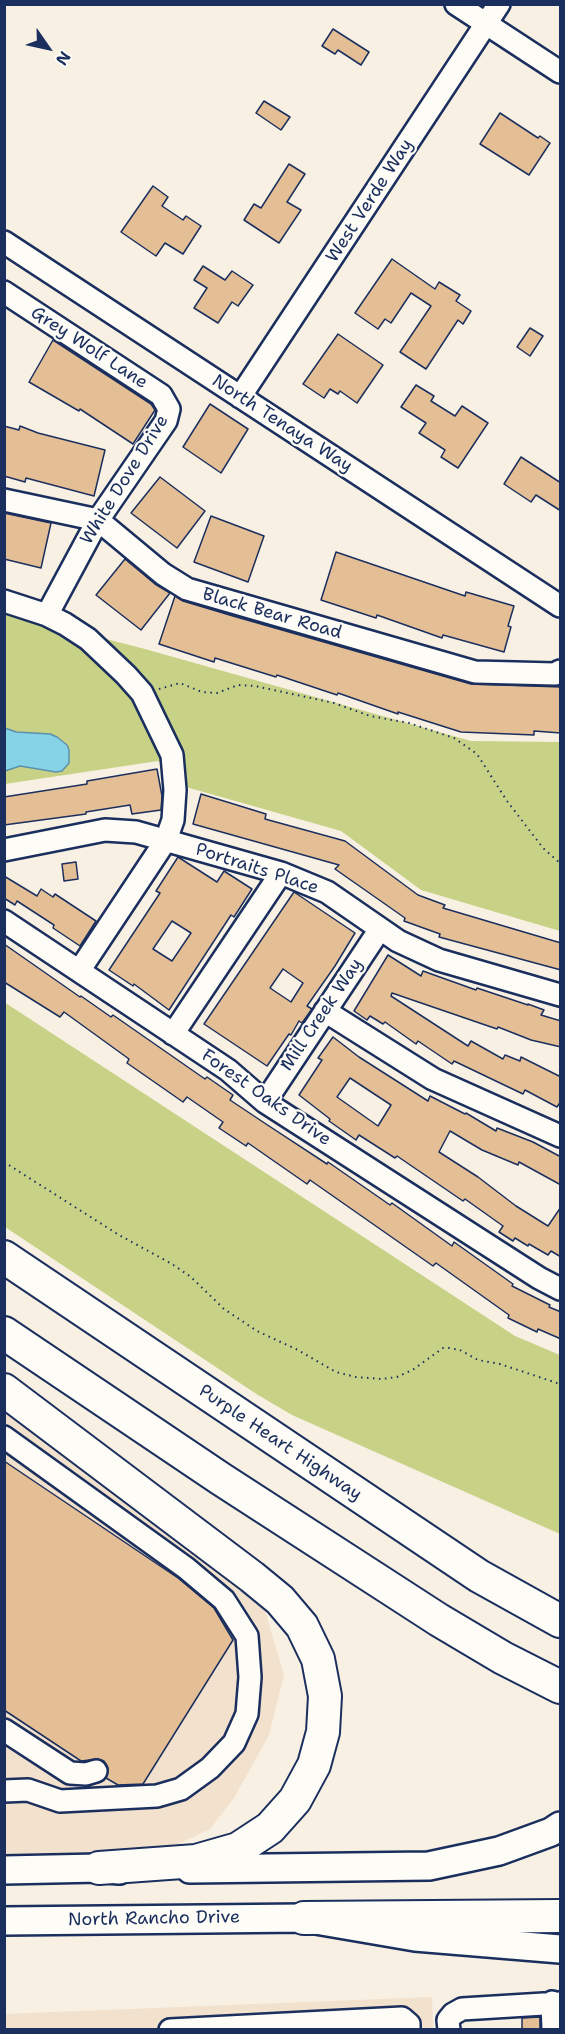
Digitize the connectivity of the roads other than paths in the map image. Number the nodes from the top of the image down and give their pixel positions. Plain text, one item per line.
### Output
1 (456, 4) edge
2 (499, 4) edge
3 (486, 24) junction
4 (561, 72) edge
5 (4, 242) edge
6 (4, 292) edge
7 (240, 397) junction
8 (169, 409) joint
9 (4, 500) edge
10 (98, 520) junction
11 (4, 601) edge
12 (561, 606) edge
13 (47, 615) junction
14 (561, 671) edge
15 (166, 840) junction
16 (4, 850) edge
17 (281, 873) junction
18 (4, 921) edge
19 (380, 929) junction
20 (79, 971) junction
21 (561, 995) edge
22 (325, 1011) junction
23 (174, 1034) junction
24 (265, 1102) junction
25 (561, 1136) edge
26 (4, 1257) edge
27 (561, 1289) edge
28 (4, 1333) edge
29 (4, 1390) edge
30 (4, 1437) edge
31 (561, 1621) edge
32 (561, 1688) edge
33 (4, 1730) edge
34 (96, 1771) dead end
35 (4, 1791) edge
36 (561, 1826) edge
37 (99, 1868) junction
38 (4, 1870) edge
39 (561, 1916) edge
40 (304, 1918) junction
41 (4, 1921) edge
42 (561, 1949) edge
43 (556, 2002) edge
44 (451, 2022) edge
45 (260, 2028) edge
46 (170, 2030) edge
47 (409, 2030) edge
48 (553, 2030) edge

1 - 3 street
2 - 3 street, West Verde Way
3 - 4 street
3 - 7 street, West Verde Way
5 - 7 street, North Tenaya Way
6 - 8 street, Grey Wolf Lane
7 - 12 street, North Tenaya Way
8 - 10 street, White Dove Drive
9 - 10 street, Black Bear Road
10 - 13 street, White Dove Drive
10 - 14 street, Black Bear Road
11 - 13 street
13 - 15 street
15 - 16 street, Portraits Place
15 - 17 street, Portraits Place
15 - 20 street
17 - 19 street, Portraits Place
17 - 23 street
18 - 20 street, Forest Oaks Drive
19 - 21 street, Portraits Place
19 - 22 street, Mill Creek Way
20 - 23 street, Forest Oaks Drive
22 - 24 street, Mill Creek Way
22 - 25 street
23 - 24 street, Forest Oaks Drive
24 - 27 street, Forest Oaks Drive
26 - 31 highway, Purple Heart Highway
28 - 32 highway
29 - 37 highway
30 - 35 street
33 - 34 street
36 - 37 main road
37 - 38 main road
39 - 40 highway
40 - 41 main road, North Rancho Drive
40 - 42 main road, North Rancho Drive
43 - 44 street
43 - 48 street
45 - 46 street
45 - 47 street

